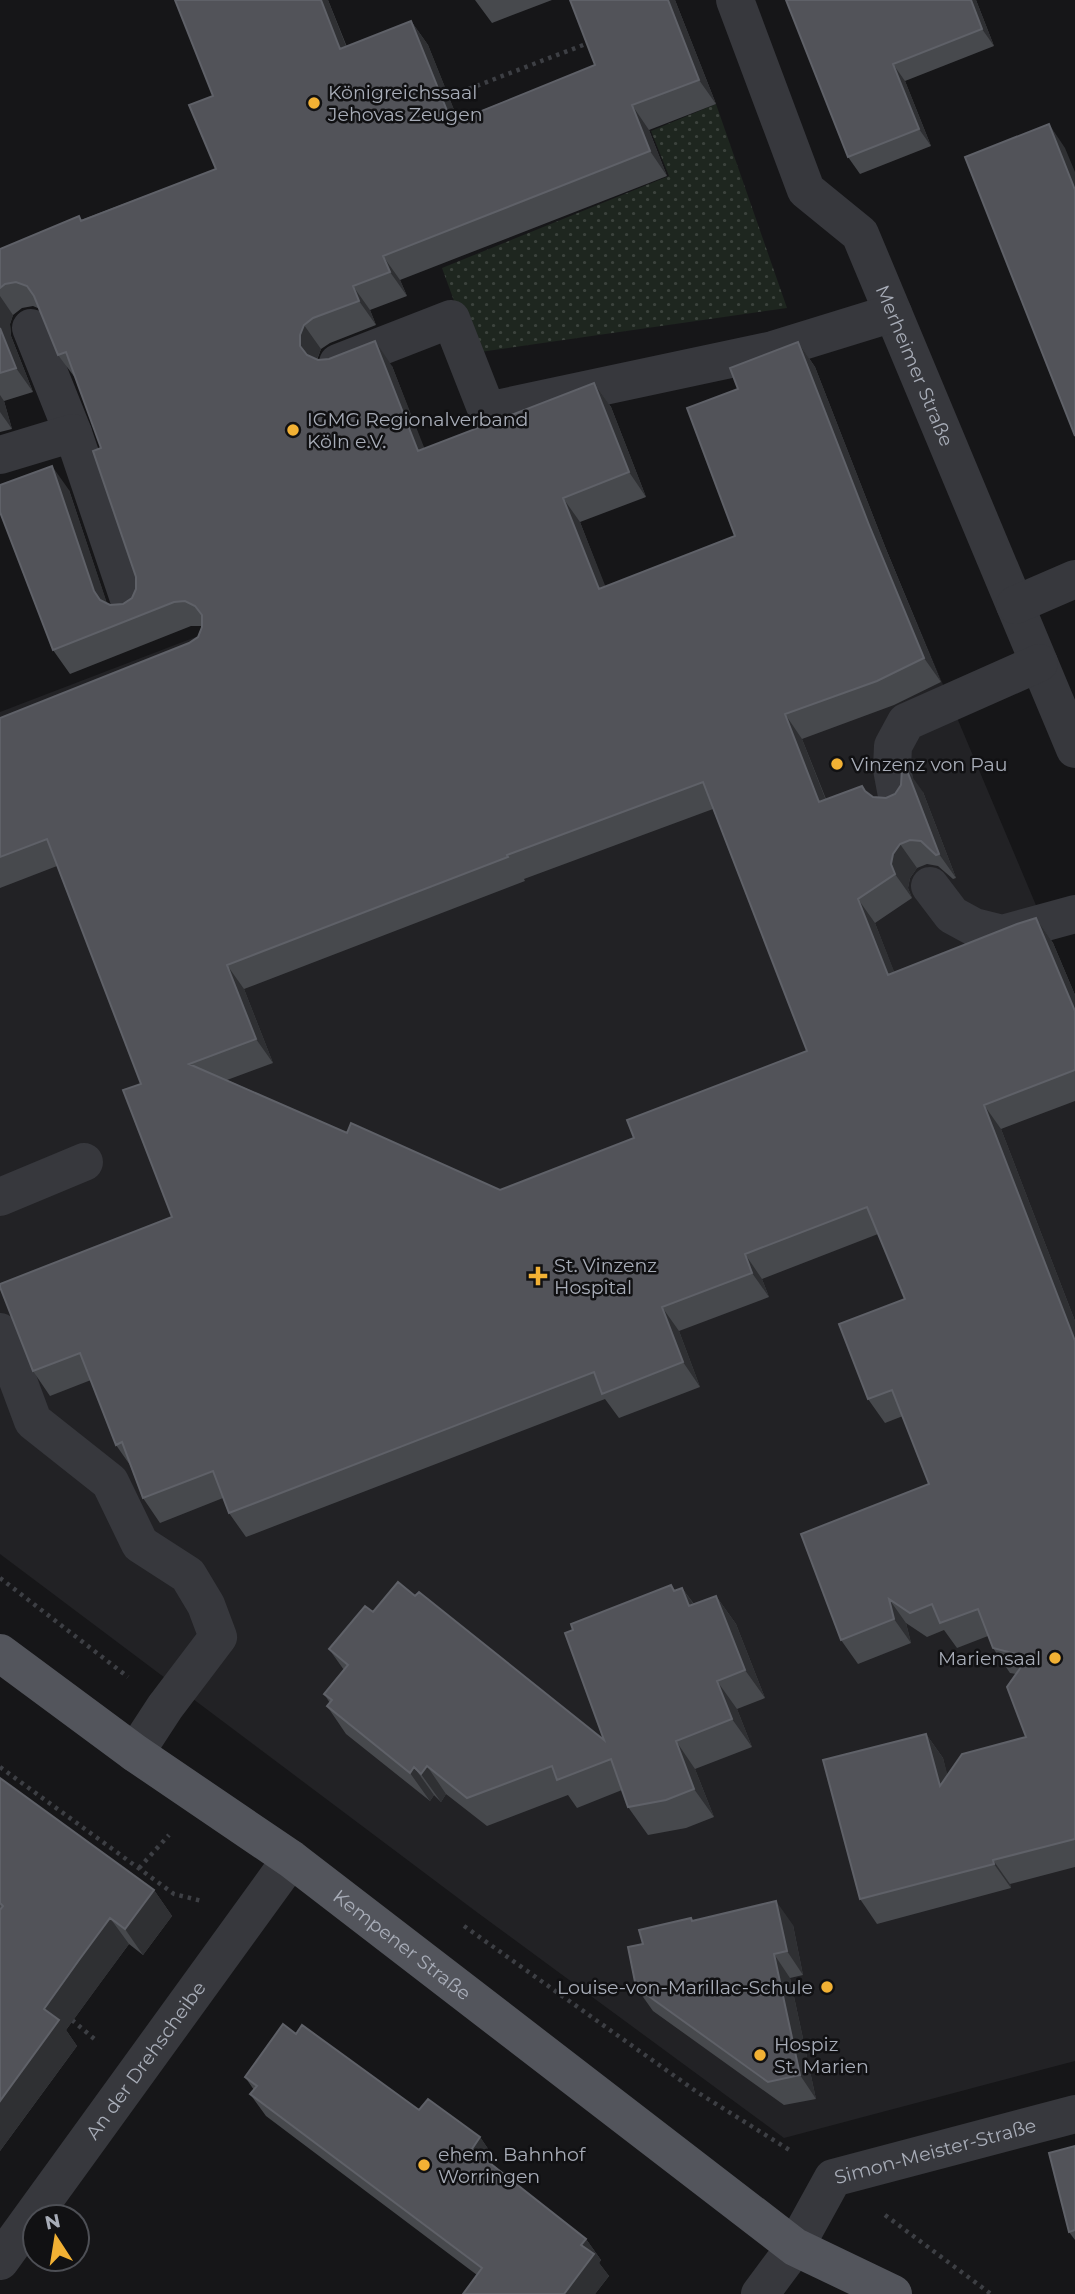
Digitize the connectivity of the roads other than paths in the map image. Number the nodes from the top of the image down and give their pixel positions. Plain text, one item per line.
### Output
1 (735, 0) edge
2 (893, 313) junction
3 (31, 328) edge
4 (338, 363) edge
5 (74, 433) junction
6 (0, 455) edge
7 (1075, 579) edge
8 (1015, 605) junction
9 (132, 608) edge
10 (1039, 663) junction
11 (1075, 749) edge
12 (898, 801) edge
13 (930, 886) edge
14 (1075, 914) edge
15 (84, 1162) dead end
16 (0, 1197) edge
17 (0, 1332) edge
18 (0, 1653) edge
19 (135, 1753) junction
20 (291, 1859) junction
21 (1075, 2115) edge
22 (795, 2247) junction
23 (0, 2261) edge
24 (760, 2294) edge
25 (830, 2294) edge
26 (893, 2294) edge

1 - 2 street, Merheimer Straße
2 - 4 street
2 - 8 street, Merheimer Straße
3 - 5 street
5 - 6 street
5 - 9 street
7 - 8 street
8 - 10 street, Merheimer Straße
10 - 11 street, Merheimer Straße
10 - 12 street
13 - 14 street
15 - 16 street
17 - 19 street
18 - 19 main road, Kempener Straße
19 - 20 main road, Kempener Straße
20 - 22 main road, Kempener Straße
20 - 23 street, An der Drehscheibe
21 - 22 street, Simon-Meister-Straße
22 - 24 street, Simon-Meister-Straße
22 - 25 main road, Kempener Straße
22 - 26 main road, Kempener Straße

